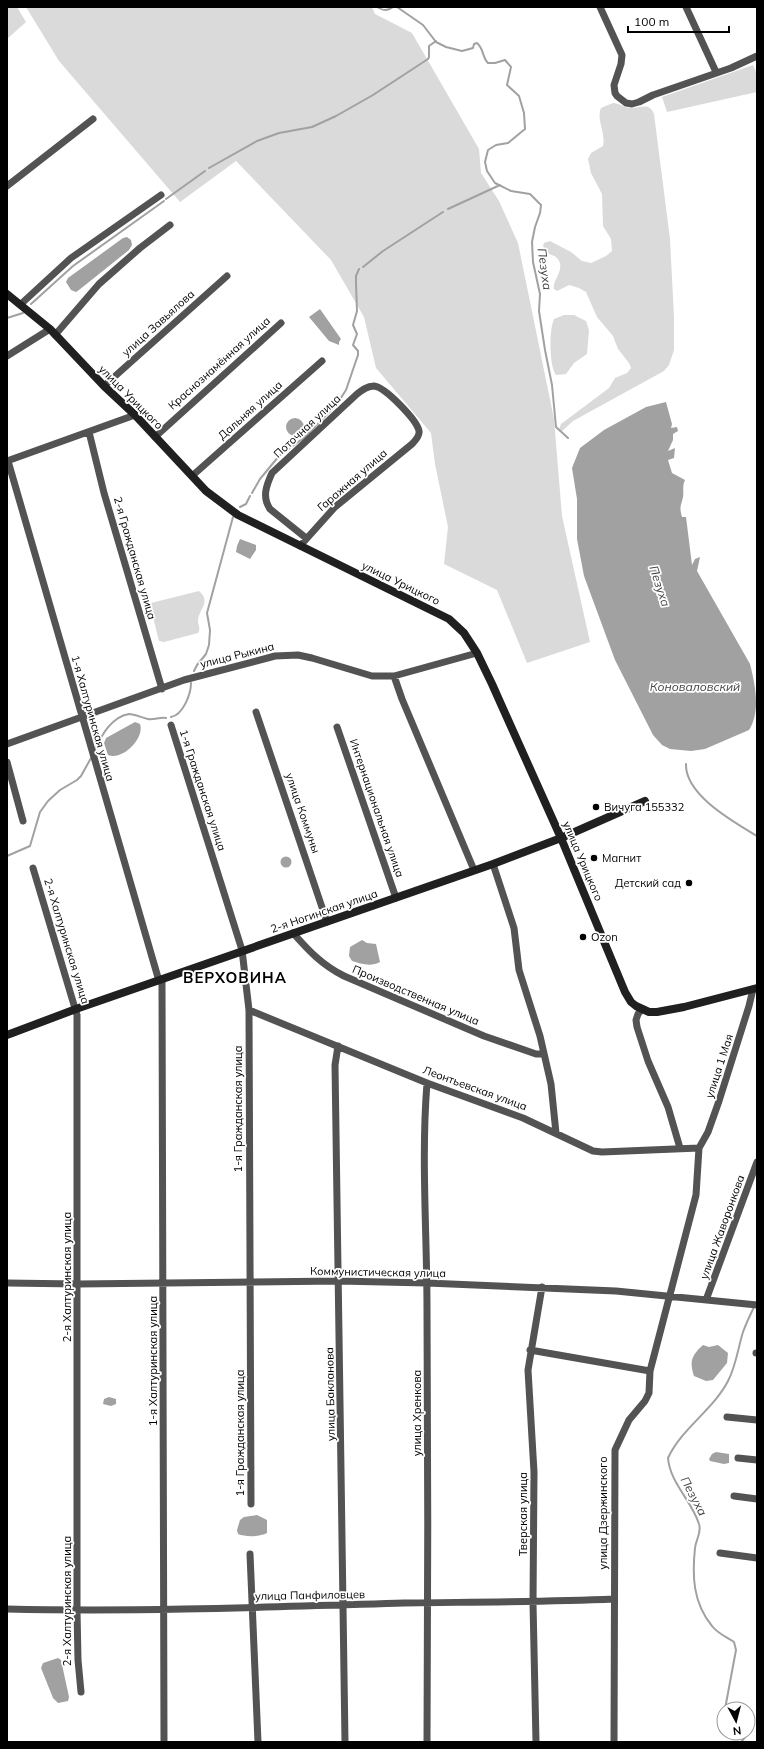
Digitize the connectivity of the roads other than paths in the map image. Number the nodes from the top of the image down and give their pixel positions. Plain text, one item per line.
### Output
1 (600, 7) edge
2 (686, 7) edge
3 (757, 56) edge
4 (716, 72) junction
5 (93, 119) dead end
6 (7, 186) edge
7 (161, 195) dead end
8 (170, 225) dead end
9 (227, 276) dead end
10 (7, 294) edge
11 (20, 304) junction
12 (281, 323) dead end
13 (52, 332) junction
14 (7, 356) edge
15 (322, 361) dead end
16 (104, 386) junction
17 (135, 415) junction
18 (89, 432) junction
19 (419, 433) joint
20 (155, 437) junction
21 (8, 461) edge
22 (192, 476) junction
23 (306, 538) junction
24 (300, 546) junction
25 (477, 653) junction
26 (394, 676) junction
27 (162, 689) junction
28 (256, 712) dead end
29 (82, 718) junction
30 (171, 725) dead end
31 (337, 727) dead end
32 (7, 744) edge
33 (7, 762) edge
34 (645, 801) dead end
35 (23, 821) dead end
36 (561, 838) junction
37 (493, 864) junction
38 (33, 868) dead end
39 (474, 870) junction
40 (396, 898) junction
41 (327, 922) junction
42 (293, 933) junction
43 (242, 950) junction
44 (161, 980) junction
45 (755, 988) edge
46 (76, 1009) junction
47 (642, 1009) junction
48 (249, 1010) junction
49 (7, 1035) edge
50 (338, 1046) junction
51 (544, 1054) junction
52 (427, 1083) junction
53 (556, 1133) junction
54 (680, 1148) junction
55 (699, 1148) junction
56 (757, 1162) edge
57 (339, 1281) junction
58 (7, 1283) edge
59 (164, 1283) junction
60 (251, 1283) junction
61 (427, 1283) junction
62 (78, 1284) junction
63 (542, 1287) junction
64 (670, 1296) junction
65 (706, 1300) junction
66 (757, 1305) edge
67 (530, 1350) junction
68 (650, 1371) junction
69 (727, 1417) dead end
70 (757, 1420) edge
71 (738, 1458) dead end
72 (757, 1460) edge
73 (734, 1496) dead end
74 (757, 1499) edge
75 (251, 1504) dead end
76 (720, 1553) dead end
77 (250, 1554) dead end
78 (757, 1558) edge
79 (614, 1599) junction
80 (429, 1603) junction
81 (533, 1603) junction
82 (344, 1605) junction
83 (252, 1607) junction
84 (164, 1608) junction
85 (7, 1609) edge
86 (77, 1610) junction
87 (81, 1692) dead end
88 (164, 1742) edge
89 (258, 1742) edge
90 (345, 1742) edge
91 (427, 1742) edge
92 (536, 1742) edge
93 (614, 1742) edge

1 - 4 street
2 - 4 street
3 - 4 street
5 - 6 street
7 - 11 street
8 - 13 street
9 - 16 street, улица Завьялова
10 - 11 main road, улица Урицкого
11 - 13 main road, улица Урицкого
12 - 20 street, Краснознамённая улица
13 - 14 street
13 - 16 main road, улица Урицкого
15 - 22 street, Дальняя улица
16 - 17 main road, улица Урицкого
17 - 18 street
17 - 20 main road, улица Урицкого
18 - 21 street
18 - 27 street, 2-я Гражданская улица
19 - 23 street, Гаражная улица
19 - 23 street, Поточная улица
20 - 22 main road, улица Урицкого
21 - 29 street, 1-я Халтуринская улица
22 - 24 main road, улица Урицкого
23 - 24 street, Гаражная улица
24 - 25 main road, улица Урицкого
25 - 26 street, улица Рыкина
25 - 36 main road, улица Урицкого
26 - 27 street, улица Рыкина
26 - 39 street
27 - 29 street, улица Рыкина
28 - 41 street, улица Коммуны
29 - 32 street, улица Рыкина
29 - 44 street, 1-я Халтуринская улица
30 - 43 street, 1-я Гражданская улица
31 - 40 street, Интернациональная улица
33 - 35 street
34 - 36 main road, 2-я Ногинская улица
36 - 37 main road, 2-я Ногинская улица
36 - 47 main road, улица Урицкого
37 - 39 main road, 2-я Ногинская улица
37 - 51 street
38 - 46 street, 2-я Халтуринская улица
39 - 40 main road, 2-я Ногинская улица
40 - 41 main road, 2-я Ногинская улица
41 - 42 main road, 2-я Ногинская улица
42 - 43 main road, 2-я Ногинская улица
42 - 51 street, Производственная улица
43 - 44 main road, 2-я Ногинская улица
43 - 48 street, 1-я Гражданская улица
44 - 46 main road, 2-я Ногинская улица
44 - 59 street, 1-я Халтуринская улица
45 - 47 main road
45 - 55 street, улица 1 Мая
46 - 49 main road, 2-я Ногинская улица
46 - 62 street, 2-я Халтуринская улица
47 - 54 street
48 - 50 street, Леонтьевская улица
48 - 60 street, 1-я Гражданская улица
50 - 52 street, Леонтьевская улица
50 - 57 street, улица Бакланова
51 - 53 street
52 - 53 street, Леонтьевская улица
52 - 61 street, улица Хренкова
53 - 54 street, Леонтьевская улица
54 - 55 street, Леонтьевская улица
55 - 64 street, улица Дзержинского
56 - 65 street, улица Жаворонкова
57 - 60 street, Коммунистическая улица
57 - 61 street, Коммунистическая улица
57 - 82 street, улица Бакланова
58 - 62 street, Коммунистическая улица
59 - 60 street, Коммунистическая улица
59 - 62 street, Коммунистическая улица
59 - 84 street, 1-я Халтуринская улица
60 - 75 street, 1-я Гражданская улица
61 - 63 street, Коммунистическая улица
61 - 80 street, улица Хренкова
62 - 86 street, 2-я Халтуринская улица
63 - 64 street, Коммунистическая улица
63 - 67 street, Тверская улица
64 - 65 street, Коммунистическая улица
64 - 68 street, улица Дзержинского
65 - 66 street, Коммунистическая улица
67 - 68 street
67 - 81 street, Тверская улица
68 - 79 street, улица Дзержинского
69 - 70 street
71 - 72 street
73 - 74 street
76 - 78 street
77 - 83 street
79 - 81 street, улица Панфиловцев
79 - 93 street, улица Дзержинского
80 - 81 street, улица Панфиловцев
80 - 82 street, улица Панфиловцев
80 - 91 street, улица Хренкова
81 - 92 street, Тверская улица
82 - 83 street, улица Панфиловцев
82 - 90 street, улица Бакланова
83 - 84 street, улица Панфиловцев
83 - 89 street
84 - 86 street, улица Панфиловцев
84 - 88 street, 1-я Халтуринская улица
85 - 86 street, улица Панфиловцев
86 - 87 street, 2-я Халтуринская улица

